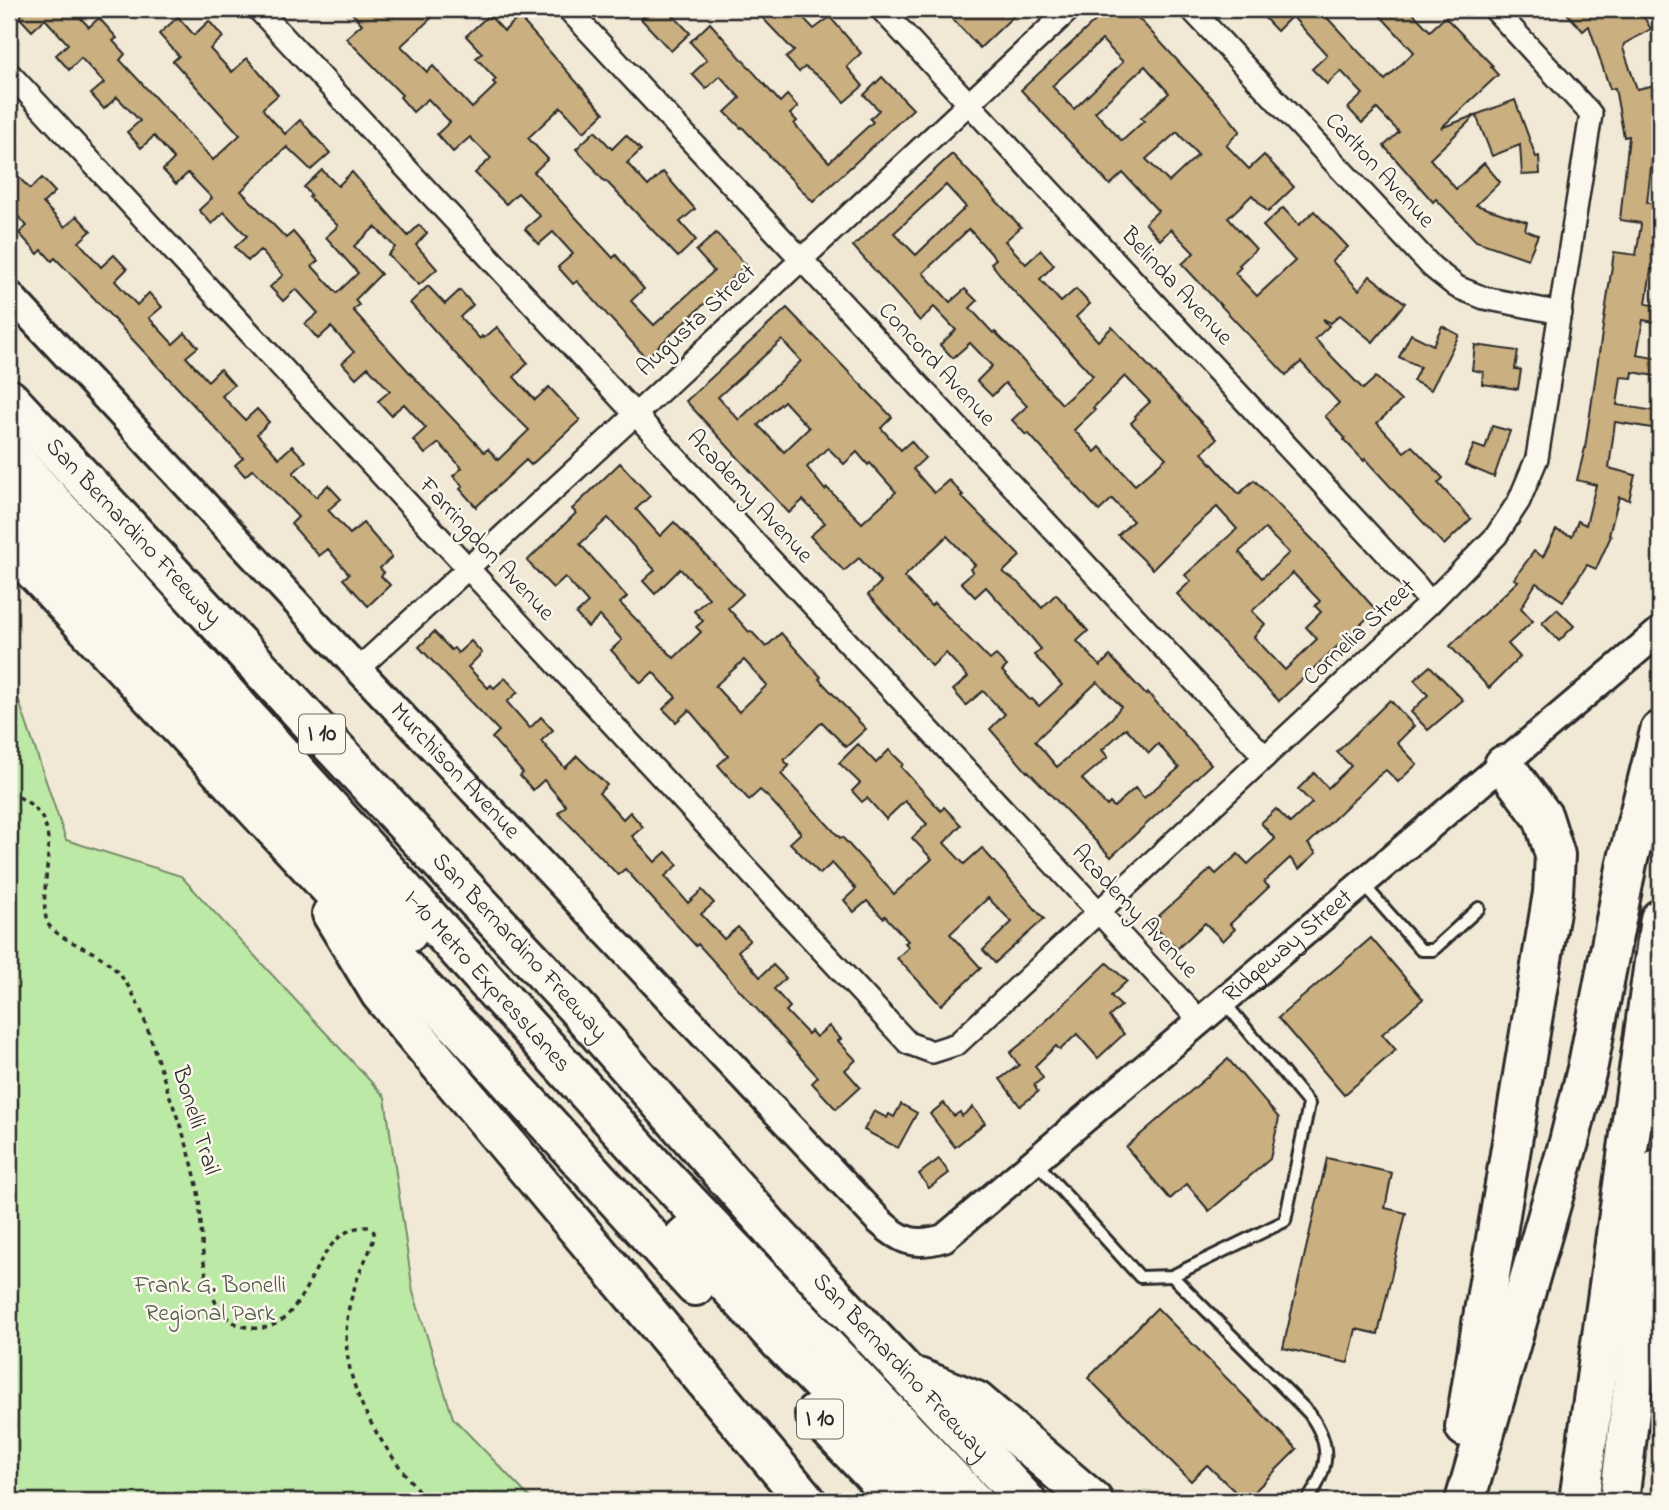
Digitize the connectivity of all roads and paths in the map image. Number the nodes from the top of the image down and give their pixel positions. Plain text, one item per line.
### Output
1 (258, 9) edge
2 (568, 9) edge
3 (881, 9) edge
4 (1070, 9) edge
5 (1191, 9) edge
6 (1494, 9) edge
7 (9, 73) edge
8 (969, 103) junction
9 (801, 259) junction
10 (9, 293) edge
11 (1561, 313) junction
12 (9, 399) edge
13 (636, 414) junction
14 (9, 454) edge
15 (9, 495) edge
16 (9, 544) edge
17 (468, 570) junction
18 (1430, 603) junction
19 (1660, 631) edge
20 (358, 669) junction
21 (1660, 731) edge
22 (1265, 757) junction
23 (1504, 765) junction
24 (9, 793) edge
25 (291, 846) junction
26 (1363, 884) junction
27 (1479, 908) dead end
28 (1098, 912) junction
29 (1660, 919) edge
30 (1224, 1002) junction
31 (1200, 1021) junction
32 (932, 1052) joint
33 (1035, 1161) junction
34 (1660, 1168) edge
35 (907, 1241) joint
36 (1172, 1276) junction
37 (906, 1373) junction
38 (427, 1501) edge
39 (806, 1501) edge
40 (898, 1501) edge
41 (936, 1501) edge
42 (973, 1501) edge
43 (1026, 1501) edge
44 (1093, 1501) edge
45 (1307, 1501) edge
46 (1452, 1501) edge
47 (1465, 1501) edge
48 (1579, 1501) edge
49 (1619, 1501) edge

1 - 13 street, Academy Avenue
2 - 9 street, Concord Avenue
3 - 8 street, Belinda Avenue
4 - 8 street, Augusta Street
5 - 11 street, Carlton Avenue
6 - 11 street, Cornelia Street
7 - 17 street, Farringdon Avenue
8 - 9 street, Augusta Street
8 - 18 street, Belinda Avenue
9 - 13 street, Augusta Street
9 - 22 street, Concord Avenue
10 - 20 street, Murchison Avenue
11 - 18 street, Cornelia Street
12 - 37 highway, San Bernardino Freeway / I 10
13 - 17 street, Augusta Street
13 - 28 street, Academy Avenue
14 - 42 highway, I-10 Metro ExpressLanes
15 - 41 highway, I-10 Metro ExpressLanes
16 - 25 highway, I 10
17 - 20 street, Augusta Street
17 - 32 street, Farringdon Avenue
18 - 22 street, Cornelia Street
19 - 23 street, Ridgeway Street
20 - 35 street, Murchison Avenue
21 - 47 highway
22 - 28 street, Cornelia Street
23 - 26 street, Ridgeway Street
23 - 46 highway
24 - 38 path, Bonelli Trail
25 - 39 highway
25 - 40 highway, I 10
26 - 27 lane
26 - 30 street, Ridgeway Street
28 - 31 street, Academy Avenue
28 - 32 street, Cornelia Street
29 - 48 highway
30 - 31 street, Ridgeway Street
30 - 36 lane
31 - 33 street, Ridgeway Street
33 - 35 street, Ridgeway Street
33 - 36 lane
34 - 49 highway
36 - 45 lane
37 - 43 highway, San Bernardino Freeway / I 10
37 - 44 highway

